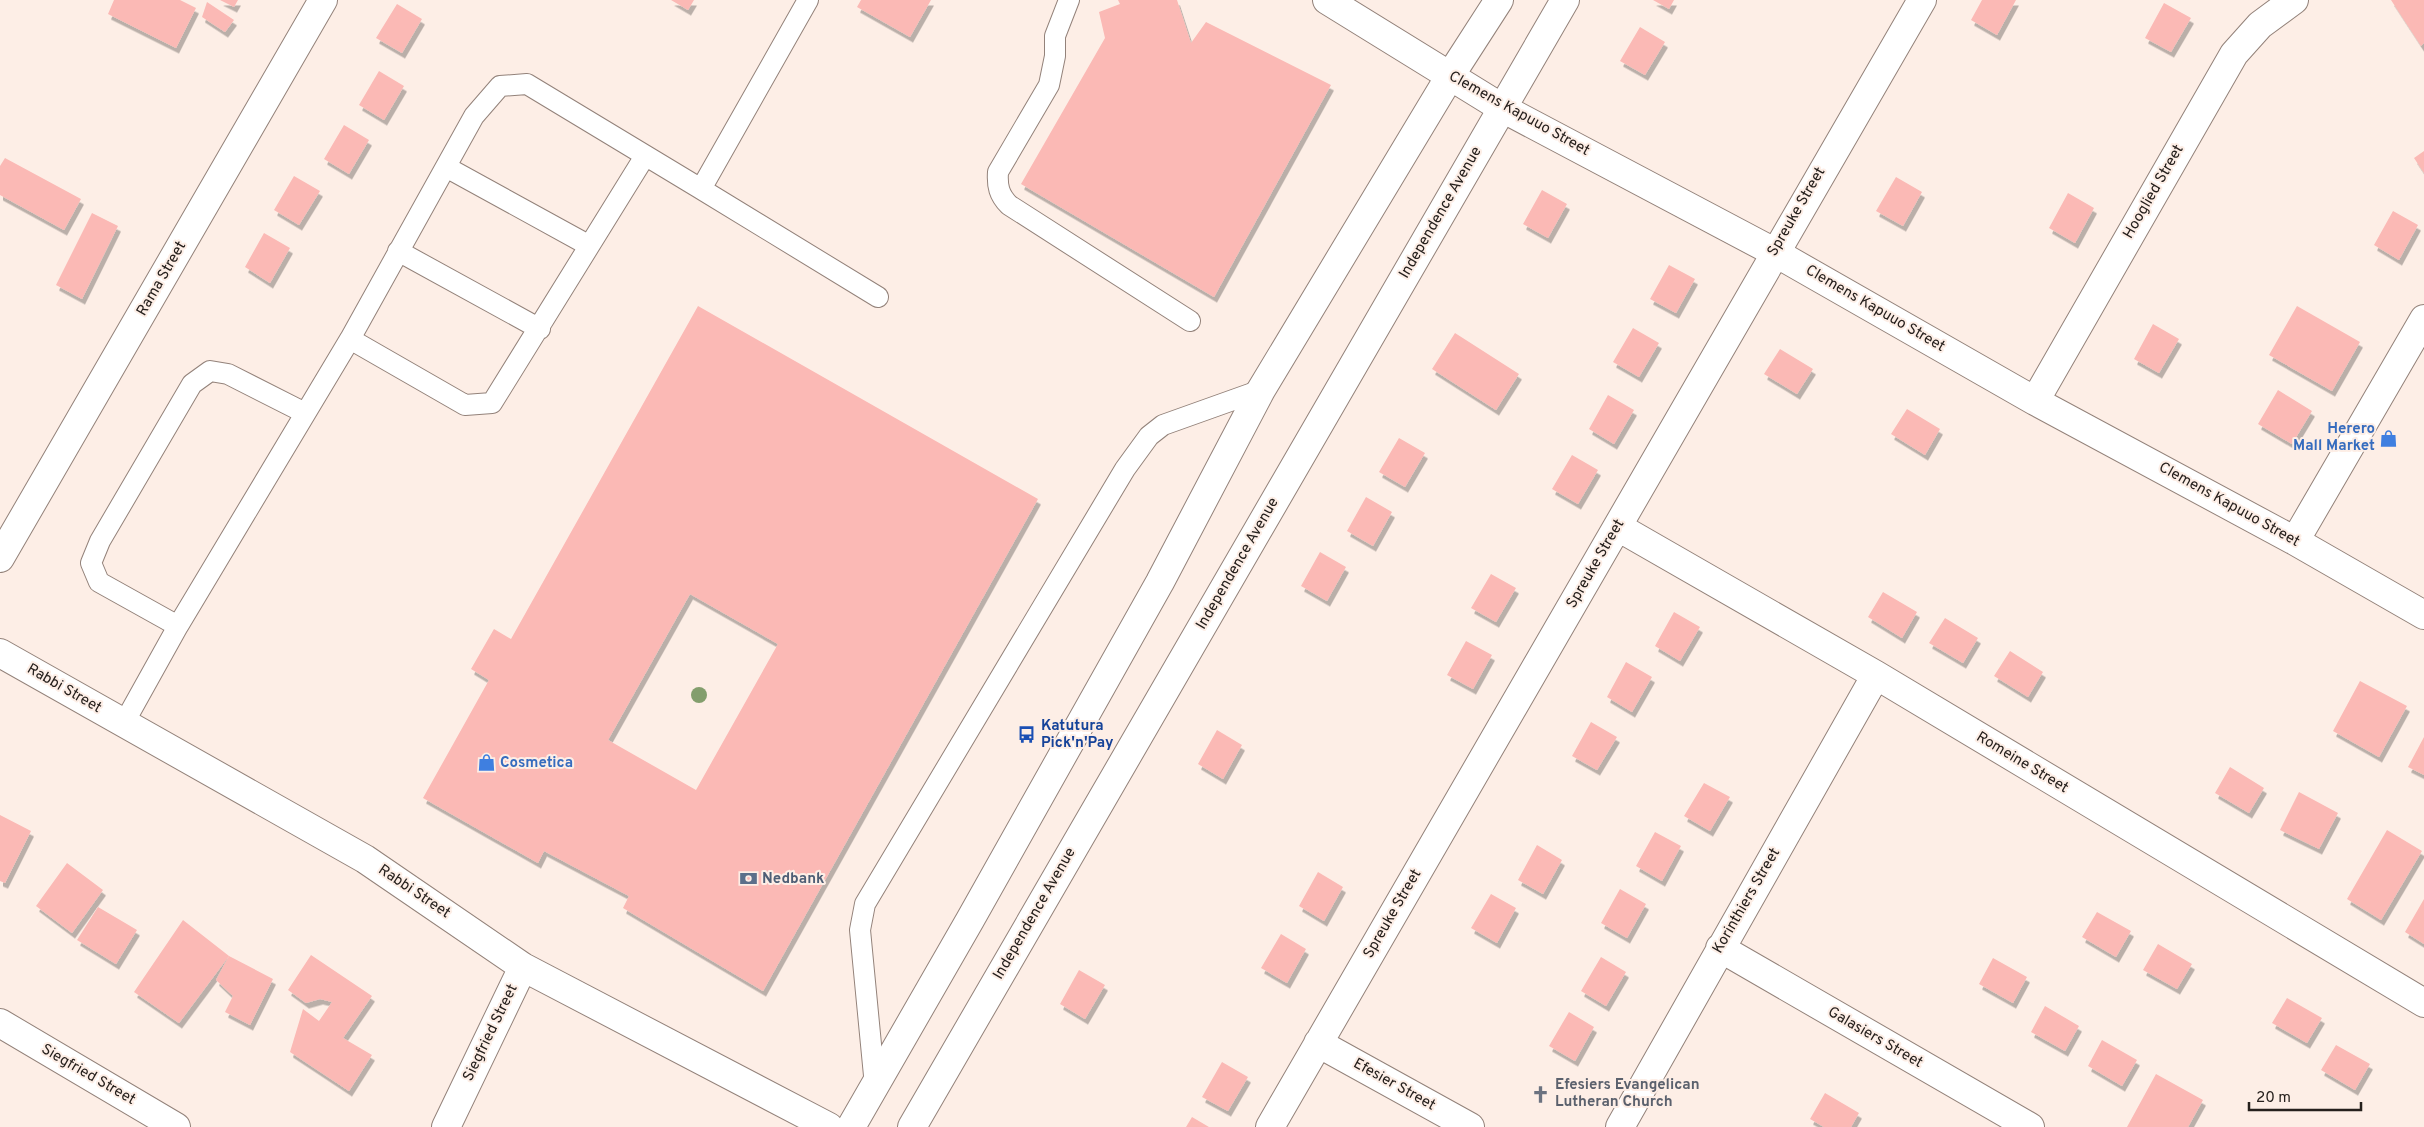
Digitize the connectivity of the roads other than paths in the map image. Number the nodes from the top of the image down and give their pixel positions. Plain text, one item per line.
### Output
1 (323, 0) edge
2 (808, 0) edge
3 (1069, 0) edge
4 (1327, 0) edge
5 (1499, 0) edge
6 (1564, 0) edge
7 (1922, 0) edge
8 (2294, 0) edge
9 (1450, 76) junction
10 (1502, 108) junction
11 (644, 156) junction
12 (446, 167) junction
13 (701, 189) junction
14 (588, 246) junction
15 (398, 252) junction
16 (1774, 252) junction
17 (878, 298) dead end
18 (2424, 319) edge
19 (1190, 321) dead end
20 (540, 329) junction
21 (350, 339) junction
22 (1262, 390) junction
23 (2035, 400) junction
24 (305, 413) junction
25 (1618, 527) junction
26 (2295, 541) junction
27 (0, 558) edge
28 (2424, 615) edge
29 (178, 626) junction
30 (0, 653) edge
31 (1876, 676) junction
32 (124, 723) junction
33 (1720, 948) junction
34 (523, 966) junction
35 (2424, 1003) edge
36 (0, 1023) edge
37 (1318, 1043) junction
38 (875, 1086) junction
39 (176, 1127) edge
40 (446, 1127) edge
41 (829, 1127) edge
42 (851, 1127) edge
43 (912, 1127) edge
44 (1270, 1127) edge
45 (1470, 1127) edge
46 (1620, 1127) edge
47 (2030, 1127) edge

1 - 27 street, Rama Street
2 - 13 lane
3 - 19 lane
4 - 9 street, Clemens Kapuuo Street
5 - 9 street
6 - 10 street, Independence Avenue
7 - 16 street, Spreuke Street
8 - 23 street, Hooglied Street
9 - 10 street, Clemens Kapuuo Street
9 - 22 street
10 - 16 street, Clemens Kapuuo Street
10 - 43 street, Independence Avenue
11 - 12 lane
11 - 13 lane
11 - 14 lane
12 - 14 lane
12 - 15 lane
13 - 17 lane
14 - 20 lane
15 - 20 lane
15 - 21 lane
16 - 23 street, Clemens Kapuuo Street
16 - 25 street, Spreuke Street
18 - 26 street
20 - 21 lane
21 - 24 lane
22 - 38 street
22 - 38 lane
23 - 26 street, Clemens Kapuuo Street
24 - 29 lane
24 - 29 lane
25 - 31 street, Romeine Street
25 - 37 street, Spreuke Street
26 - 28 street, Clemens Kapuuo Street
29 - 32 lane
30 - 32 street, Rabbi Street
31 - 33 street, Korinthiers Street
31 - 35 street, Romeine Street
32 - 34 street, Rabbi Street
33 - 46 street, Korinthiers Street
33 - 47 street, Galasiers Street
34 - 40 street, Siegfried Street
34 - 41 street, Rabbi Street
36 - 39 street, Siegfried Street
37 - 44 street, Spreuke Street
37 - 45 street, Efesier Street
38 - 42 street

